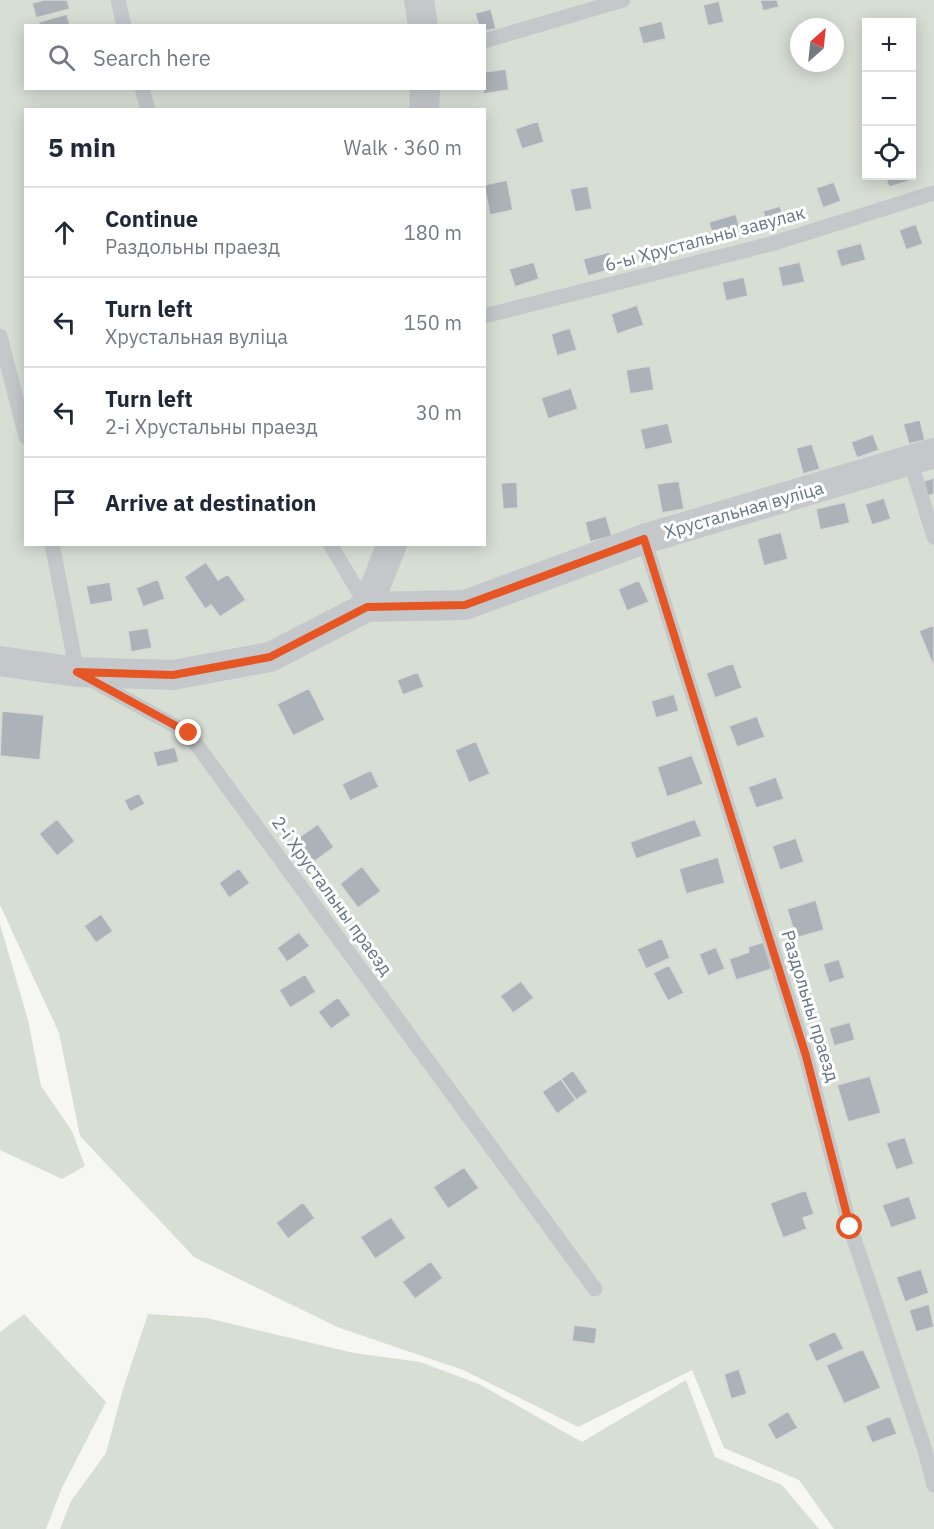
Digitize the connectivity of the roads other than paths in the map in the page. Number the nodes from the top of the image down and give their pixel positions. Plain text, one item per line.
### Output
1 (118, 0) edge
2 (419, 0) edge
3 (623, 0) edge
4 (124, 24) edge
5 (423, 24) edge
6 (486, 40) edge
7 (143, 90) edge
8 (425, 90) edge
9 (147, 108) edge
10 (424, 108) edge
11 (934, 193) edge
12 (486, 315) edge
13 (0, 336) edge
14 (24, 429) edge
15 (922, 457) edge
16 (934, 537) edge
17 (644, 539) junction
18 (52, 546) edge
19 (331, 546) edge
20 (391, 546) edge
21 (367, 607) junction
22 (0, 660) edge
23 (77, 672) junction
24 (595, 1289) dead end
25 (934, 1485) edge

1 - 4 lane
2 - 5 street
3 - 6 lane
7 - 9 lane
8 - 10 street
11 - 12 lane, 6-ы Хрустальны завулак
13 - 14 lane
15 - 16 lane
15 - 17 street, Хрустальная вуліца
17 - 21 street, Хрустальная вуліца
17 - 25 lane, Раздольны праезд
18 - 23 lane
19 - 21 lane
20 - 21 street
21 - 23 street, Хрустальная вуліца
22 - 23 street, Хрустальная вуліца
23 - 24 lane, 2-і Хрустальны праезд

